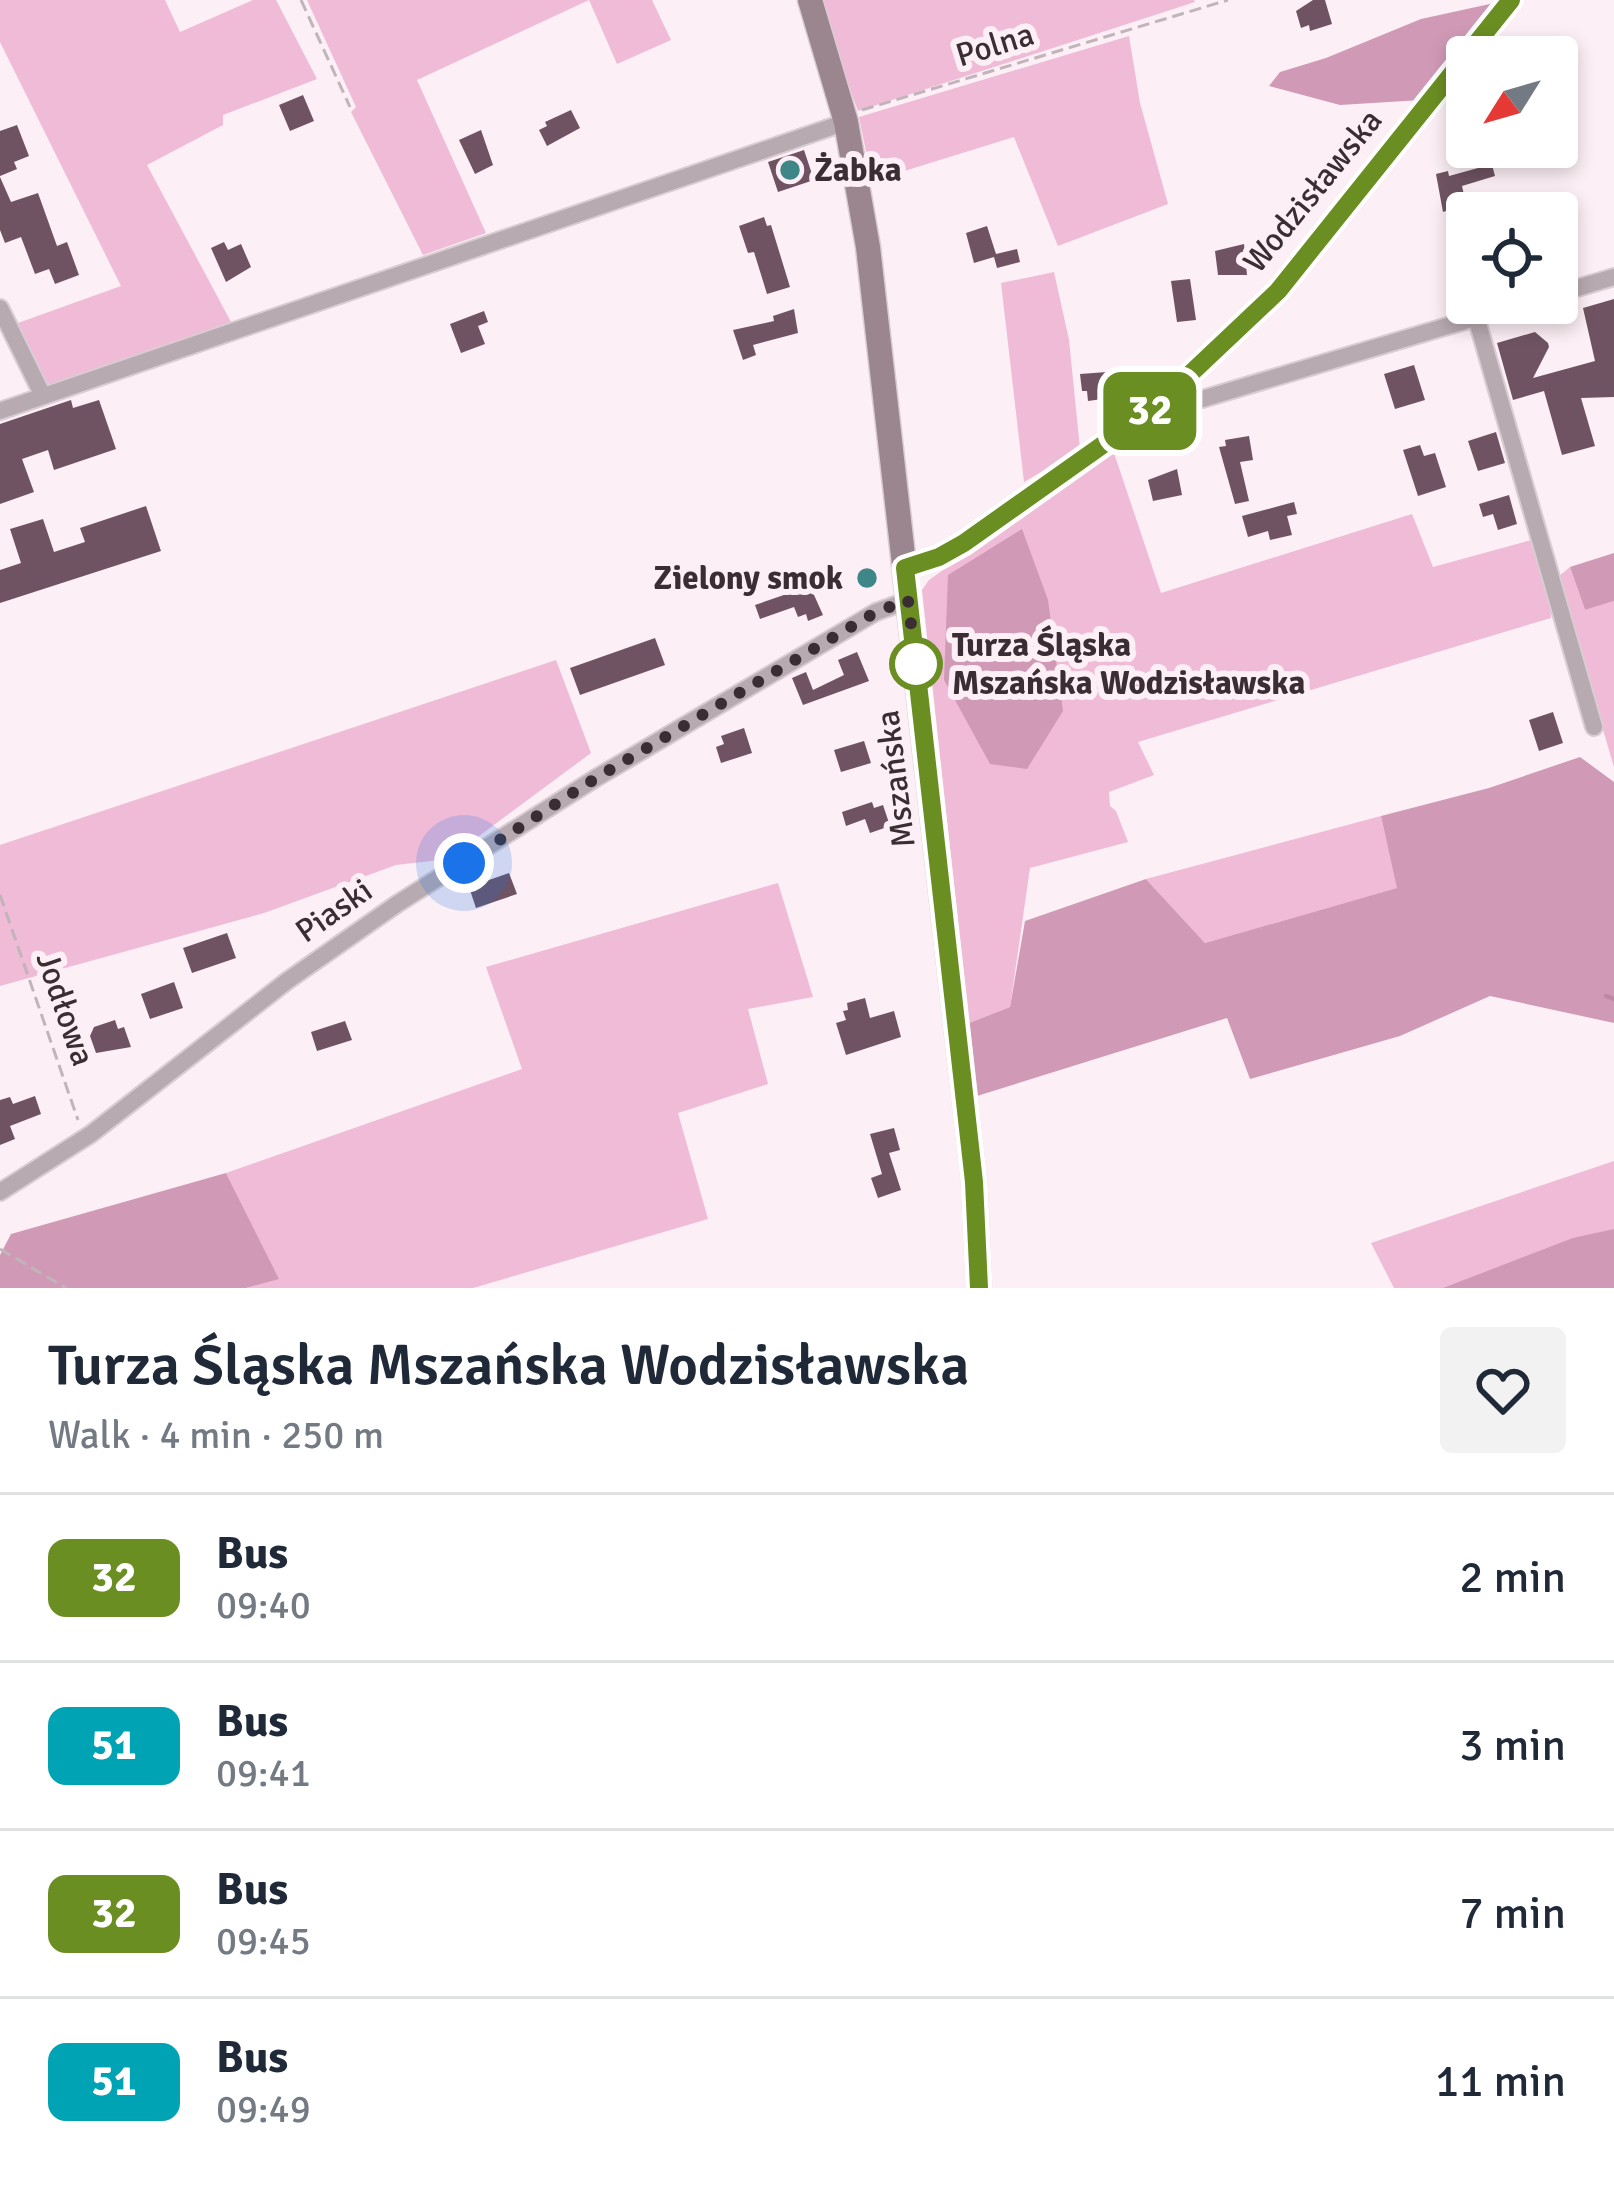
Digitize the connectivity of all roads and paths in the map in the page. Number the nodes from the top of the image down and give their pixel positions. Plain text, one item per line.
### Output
1 (301, 0) edge
2 (810, 0) edge
3 (1228, 0) edge
4 (1511, 0) edge
5 (350, 107) dead end
6 (845, 118) junction
7 (1614, 277) edge
8 (1578, 288) edge
9 (0, 308) edge
10 (1453, 324) edge
11 (1478, 324) edge
12 (43, 396) junction
13 (0, 410) edge
14 (1152, 410) junction
15 (905, 568) junction
16 (908, 600) junction
17 (1594, 727) dead end
18 (0, 895) edge
19 (84, 1139) junction
20 (0, 1192) edge
21 (0, 1249) edge
22 (66, 1288) edge
23 (979, 1288) edge

1 - 5 path
2 - 6 street, Mszańska
3 - 6 path, Polna
4 - 14 street, Wodzisławska
6 - 12 street
6 - 15 street, Mszańska
7 - 8 street
9 - 12 street
10 - 14 street, Wodzisławska
11 - 17 street
12 - 13 street
14 - 15 street, Wodzisławska
15 - 16 street, Mszańska
16 - 19 street, Piaski
16 - 23 street, Mszańska
18 - 19 path, Jodłowa
19 - 20 street, Piaski
21 - 22 path

